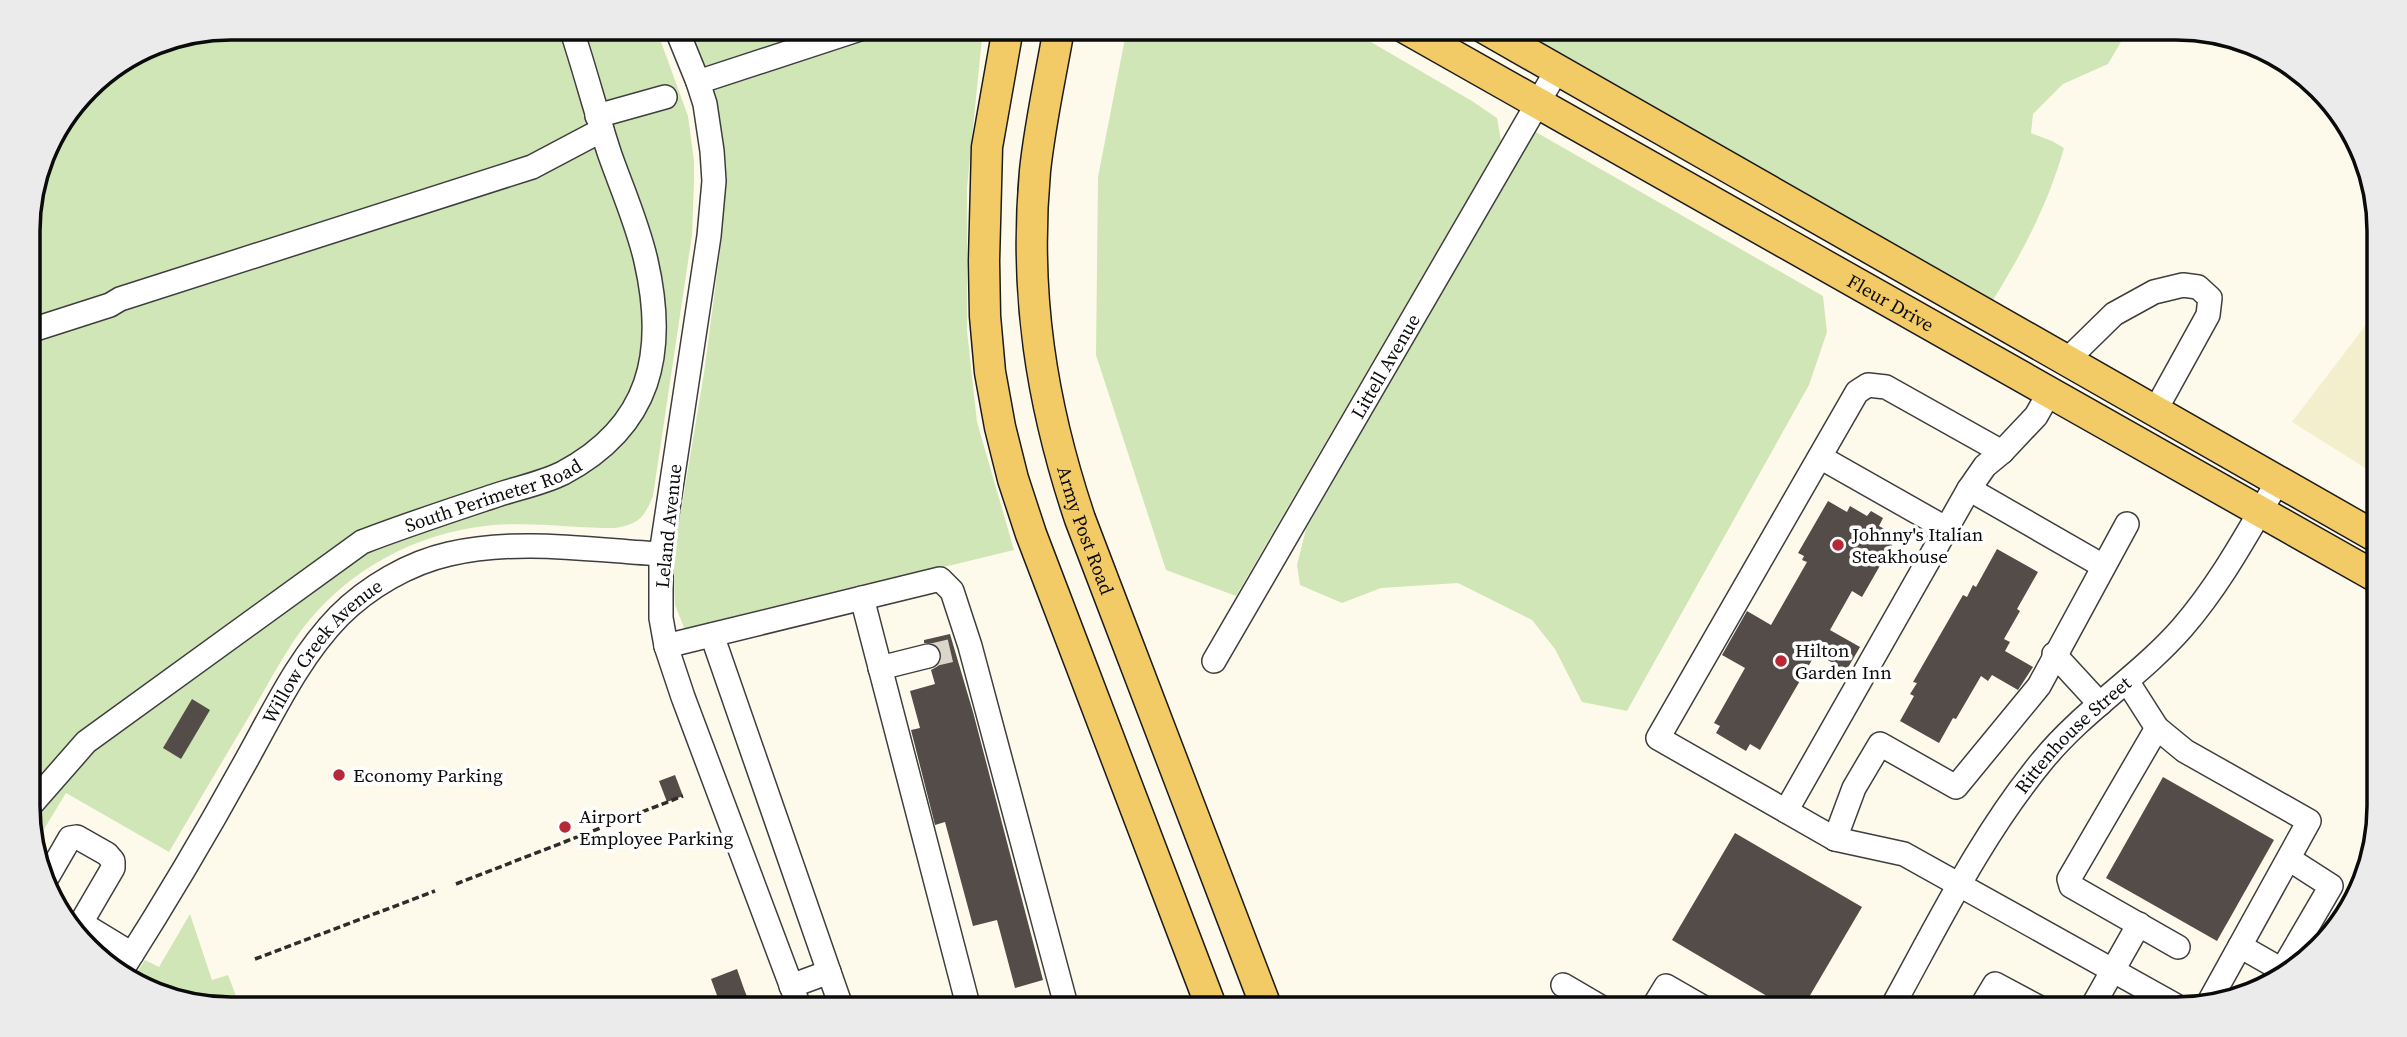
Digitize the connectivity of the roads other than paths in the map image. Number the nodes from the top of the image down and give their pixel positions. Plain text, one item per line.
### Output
1 (1427, 40) edge
2 (1505, 40) edge
3 (575, 41) edge
4 (681, 41) edge
5 (824, 41) edge
6 (1005, 41) edge
7 (1057, 41) edge
8 (1558, 70) junction
9 (698, 82) junction
10 (665, 97) dead end
11 (1539, 105) junction
12 (600, 123) junction
13 (41, 327) edge
14 (2066, 361) junction
15 (2049, 393) junction
16 (2155, 411) junction
17 (2002, 452) junction
18 (1820, 457) junction
19 (2278, 481) junction
20 (1969, 489) junction
21 (2261, 510) junction
22 (2127, 524) dead end
23 (1947, 529) junction
24 (2367, 532) edge
25 (661, 554) junction
26 (2103, 566) junction
27 (2367, 572) edge
28 (862, 598) junction
29 (712, 635) junction
30 (666, 646) junction
31 (2054, 654) junction
32 (928, 656) tunnel mouth
33 (1214, 662) dead end
34 (880, 667) junction
35 (2127, 681) junction
36 (2100, 704) junction
37 (2157, 728) junction
38 (40, 795) edge
39 (1786, 811) junction
40 (1835, 839) junction
41 (2289, 859) junction
42 (52, 869) edge
43 (1960, 884) junction
44 (81, 923) edge
45 (2139, 924) junction
46 (95, 940) edge
47 (2240, 946) junction
48 (2178, 947) dead end
49 (2287, 961) edge
50 (127, 962) edge
51 (2278, 967) edge
52 (2113, 970) junction
53 (829, 972) junction
54 (1563, 985) dead end
55 (791, 986) junction
56 (2214, 993) edge
57 (1262, 996) edge
58 (1582, 996) edge
59 (1660, 996) edge
60 (1684, 996) edge
61 (1898, 996) edge
62 (1988, 996) edge
63 (2017, 996) edge
64 (2098, 996) edge
65 (2159, 996) edge
66 (795, 997) edge
67 (838, 997) edge
68 (966, 997) edge
69 (1063, 997) edge
70 (1207, 997) edge

1 - 11 main road, Fleur Drive
2 - 8 main road, Fleur Drive
3 - 12 street, South Perimeter Road
4 - 9 street, Leland Avenue
5 - 9 street
6 - 70 main road
7 - 57 main road, Army Post Road
8 - 11 street, Littell Avenue
8 - 14 main road, Fleur Drive
9 - 25 street, Leland Avenue
10 - 12 street
11 - 15 main road, Fleur Drive
11 - 33 street, Littell Avenue
12 - 13 street
12 - 38 street, South Perimeter Road
14 - 15 main road
14 - 16 main road, Fleur Drive
14 - 16 street
15 - 17 street
15 - 21 main road, Fleur Drive
16 - 19 main road, Fleur Drive
17 - 18 street
17 - 20 street
18 - 23 street
18 - 39 street
19 - 21 street, Rittenhouse Street
19 - 24 main road, Fleur Drive
20 - 23 street
20 - 26 street
21 - 27 main road, Fleur Drive
21 - 35 street, Rittenhouse Street
22 - 26 street
23 - 39 street
25 - 30 street, Leland Avenue
25 - 50 street, Willow Creek Avenue
26 - 31 street
28 - 29 street
28 - 34 street
28 - 69 street
29 - 30 street
29 - 53 street
30 - 55 street, Leland Avenue
31 - 36 street
31 - 40 street
32 - 34 street
34 - 68 street
35 - 36 street, Rittenhouse Street
35 - 37 street
36 - 43 street, Rittenhouse Street
37 - 41 street
37 - 45 street
39 - 40 street
40 - 43 street
41 - 47 street
41 - 49 street
42 - 44 street
43 - 52 street
43 - 61 street, Rittenhouse Street
45 - 48 street
45 - 52 street
46 - 50 street
47 - 51 street
47 - 56 street
52 - 64 street
52 - 65 street
53 - 55 street
53 - 67 street
54 - 58 street
55 - 66 street, Leland Avenue
59 - 60 street
62 - 63 street

